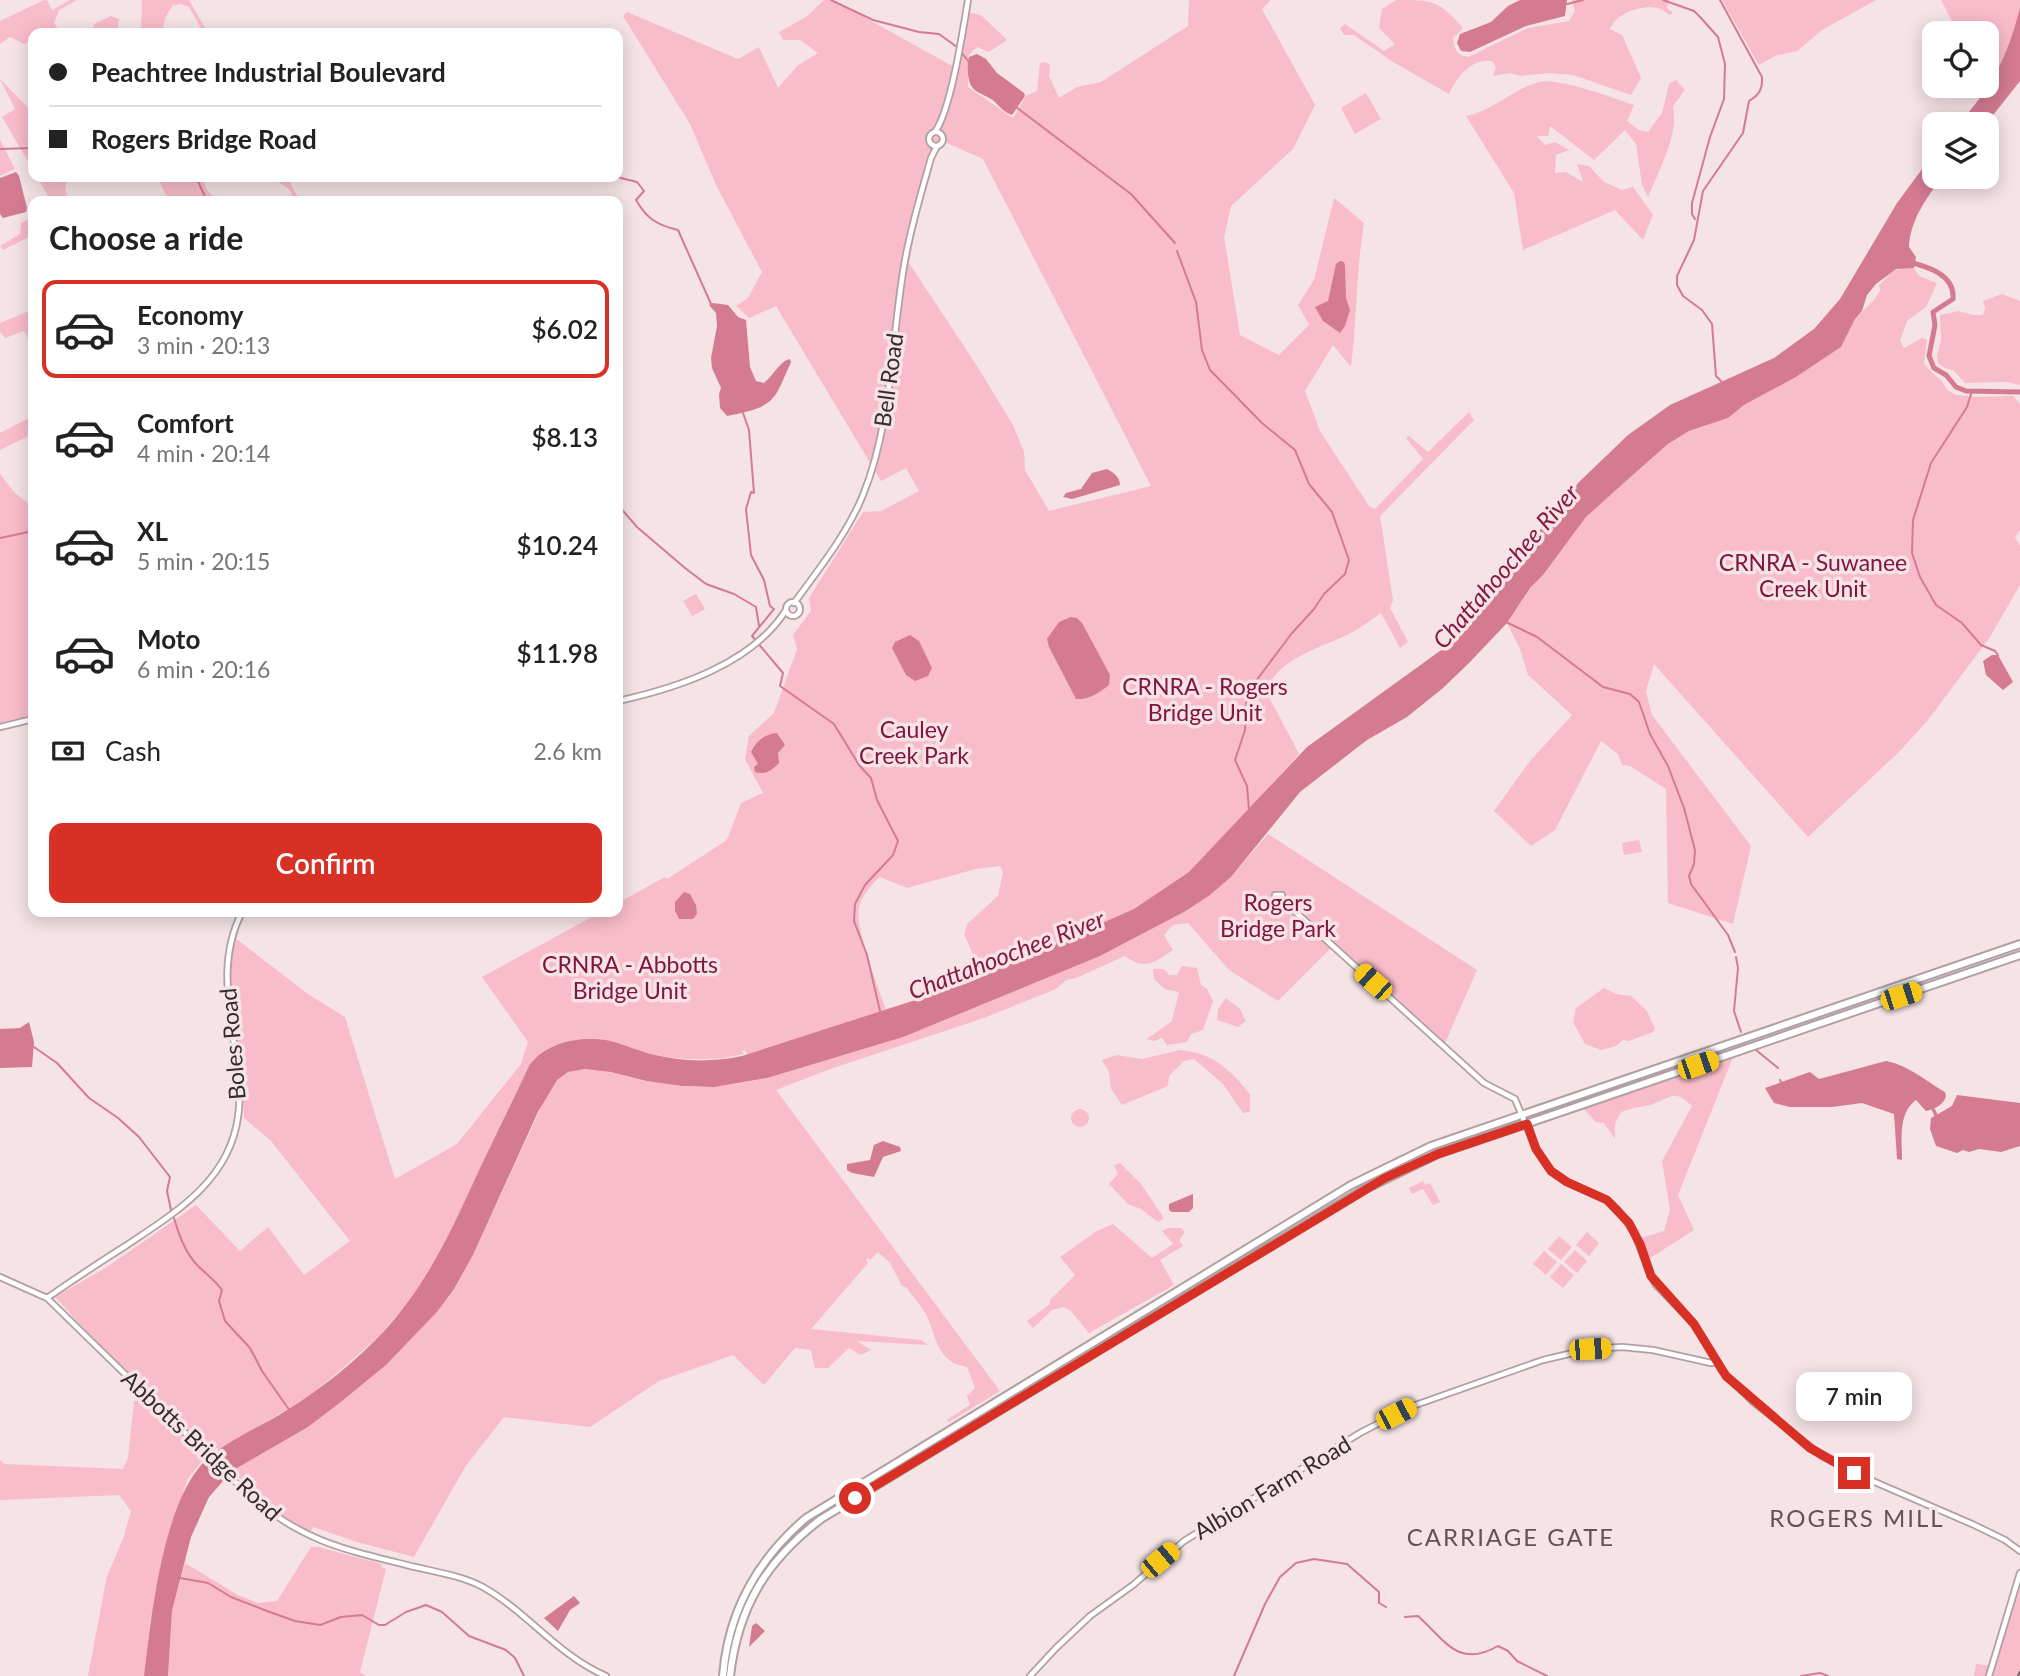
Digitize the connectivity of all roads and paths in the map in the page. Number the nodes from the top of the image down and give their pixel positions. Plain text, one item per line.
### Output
1 (968, 0) edge
2 (942, 119) junction
3 (935, 132) junction
4 (942, 134) junction
5 (930, 143) junction
6 (937, 146) junction
7 (931, 158) junction
8 (797, 605) junction
9 (786, 610) junction
10 (792, 616) junction
11 (777, 623) junction
12 (623, 700) edge
13 (28, 720) edge
14 (0, 727) edge
15 (1283, 901) dead end
16 (240, 917) edge
17 (2020, 944) edge
18 (2020, 955) edge
19 (1523, 1115) junction
20 (1527, 1124) junction
21 (0, 1277) edge
22 (47, 1298) junction
23 (1717, 1362) junction
24 (939, 1436) junction
25 (944, 1444) junction
26 (2020, 1551) edge
27 (2020, 1573) edge
28 (724, 1675) edge
29 (607, 1676) edge
30 (1030, 1676) edge
31 (1989, 1676) edge

1 - 2 street, Bell Road
2 - 3 street, Bell Road
2 - 4 street, Bell Road
3 - 4 street
3 - 5 street, Bell Road
4 - 6 street, Bell Road
5 - 6 street
5 - 7 street, Bell Road
6 - 7 street, Bell Road
7 - 8 street, Bell Road
8 - 9 street, Bell Road
8 - 10 street, Bell Road
9 - 10 street
9 - 11 street, Bell Road
10 - 11 street, Bell Road
11 - 12 street, Bell Road
13 - 14 street
15 - 19 street
16 - 22 street, Boles Road
17 - 19 highway
18 - 20 highway
19 - 20 street
19 - 24 highway
20 - 23 street
20 - 25 highway
21 - 22 street, Abbotts Bridge Road
22 - 29 street, Abbotts Bridge Road
23 - 26 street
23 - 30 street, Albion Farm Road
24 - 25 street
24 - 28 highway
25 - 28 highway
27 - 31 street

